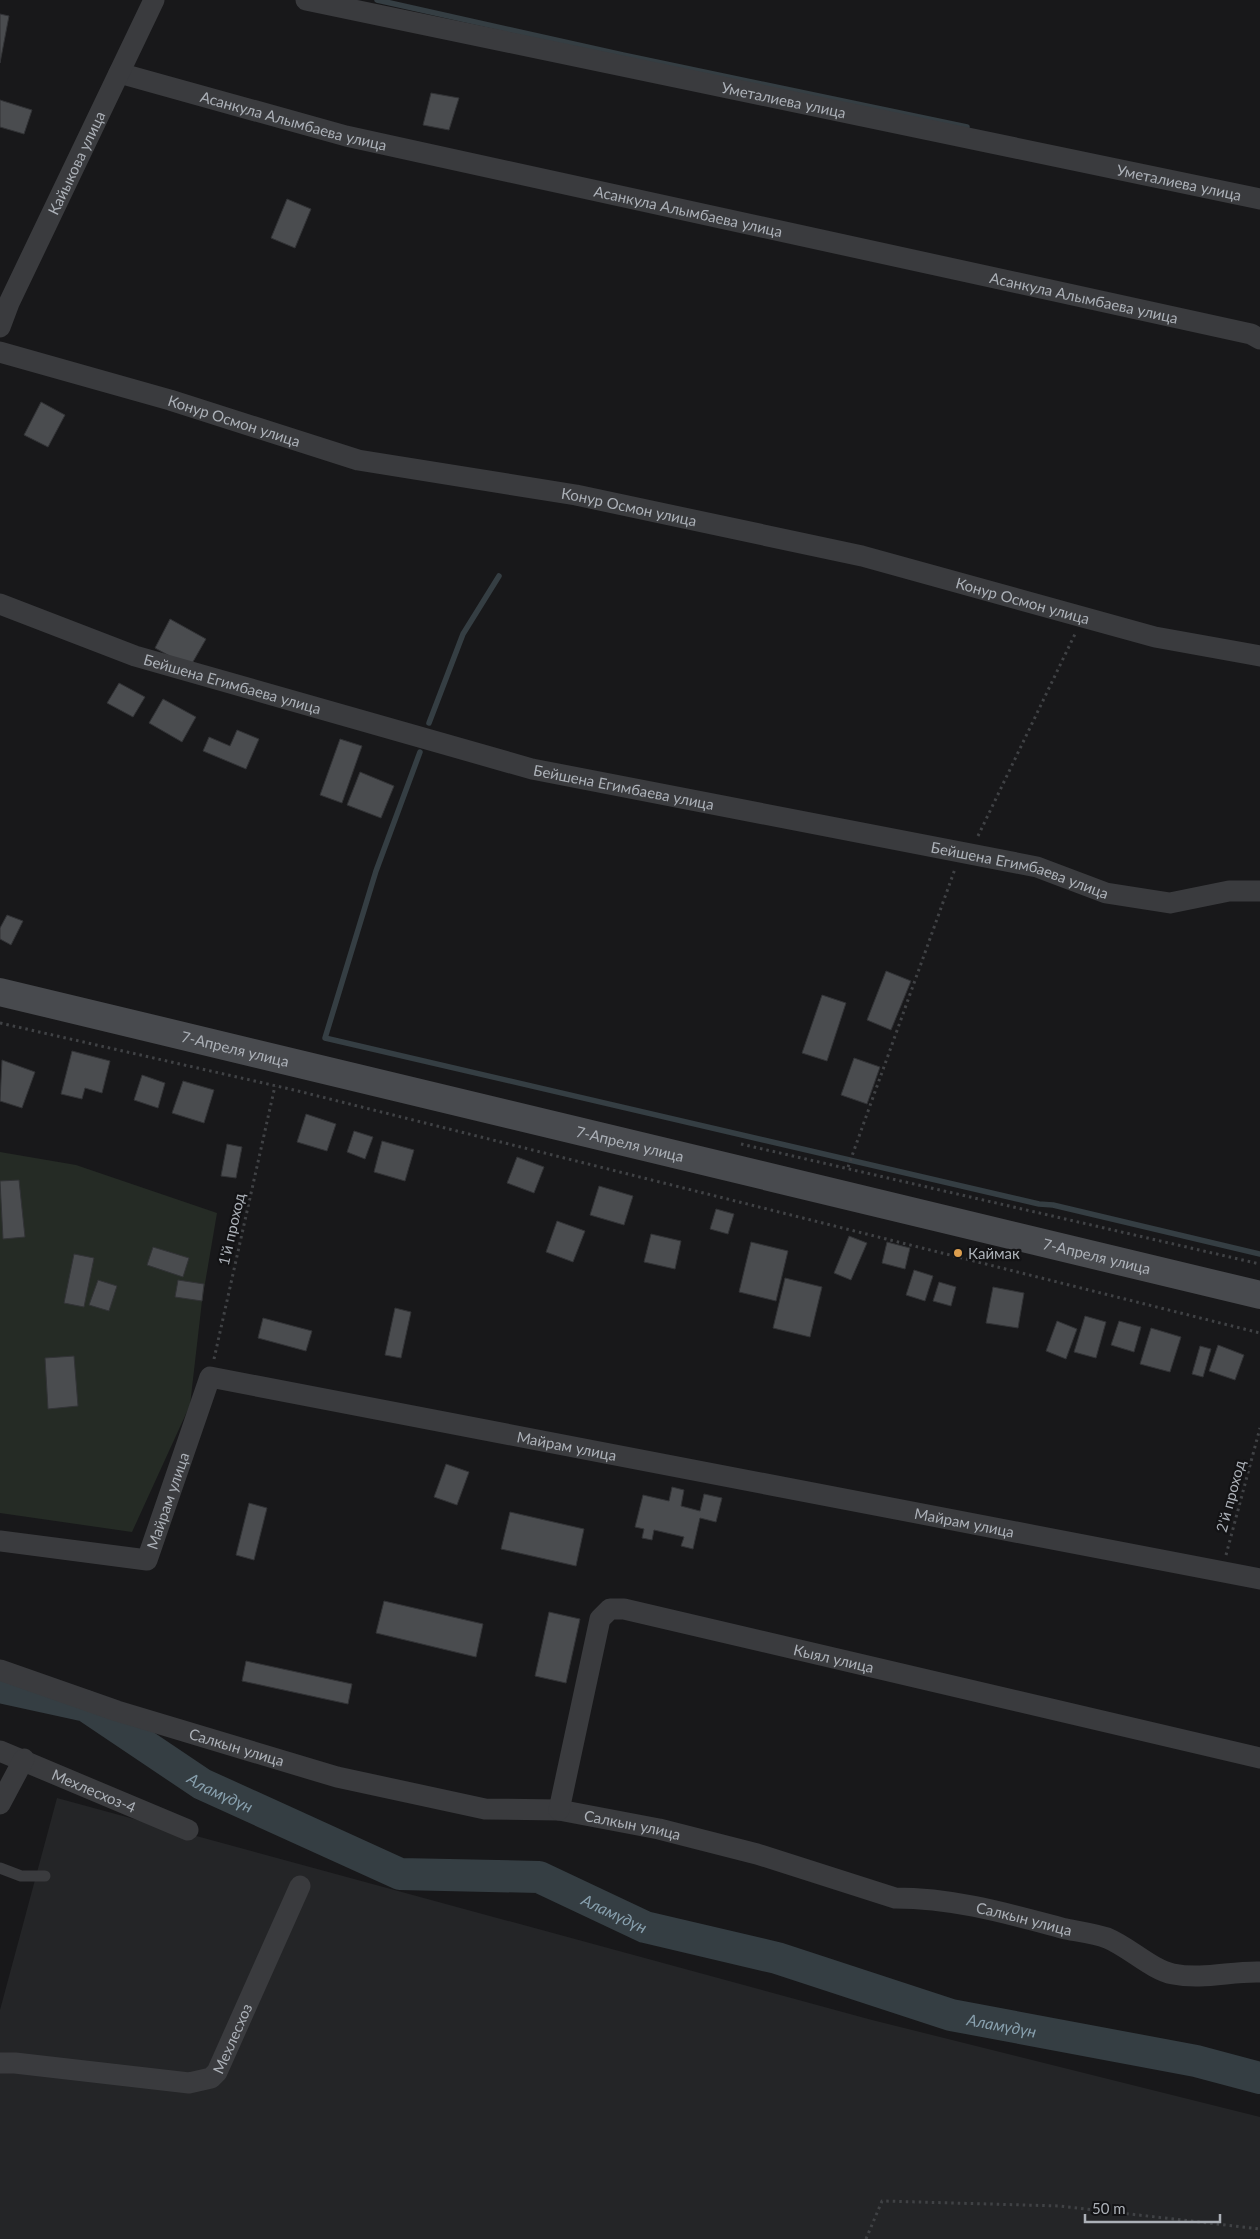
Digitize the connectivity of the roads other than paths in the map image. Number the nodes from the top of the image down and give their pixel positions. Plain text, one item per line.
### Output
1 (154, 0) edge
2 (306, 0) edge
3 (119, 73) junction
4 (1260, 199) edge
5 (0, 326) edge
6 (1260, 340) edge
7 (0, 352) edge
8 (0, 604) edge
9 (1260, 656) edge
10 (1260, 891) edge
11 (0, 992) edge
12 (1260, 1295) edge
13 (0, 1542) edge
14 (1260, 1579) edge
15 (0, 1670) edge
16 (0, 1751) edge
17 (1260, 1758) edge
18 (24, 1759) junction
19 (0, 1804) edge
20 (559, 1810) junction
21 (188, 1830) dead end
22 (0, 1868) edge
23 (44, 1876) dead end
24 (300, 1886) dead end
25 (1260, 1972) edge
26 (0, 2063) edge

1 - 3 street, Кайыкова улица
2 - 4 street, Уметалиева улица
3 - 5 street, Кайыкова улица
3 - 6 street, Асанкула Алымбаева улица
7 - 9 street, Конур Осмон улица
8 - 10 street, Бейшена Егимбаева улица
11 - 12 main road, 7-Апреля улица
13 - 14 street, Майрам улица
15 - 20 street, Салкын улица
16 - 18 street, Мехлесхоз-4
17 - 20 street, Кыял улица
18 - 19 street
18 - 21 street, Мехлесхоз-4
20 - 25 street, Салкын улица
22 - 23 lane
24 - 26 street, Мехлесхоз

